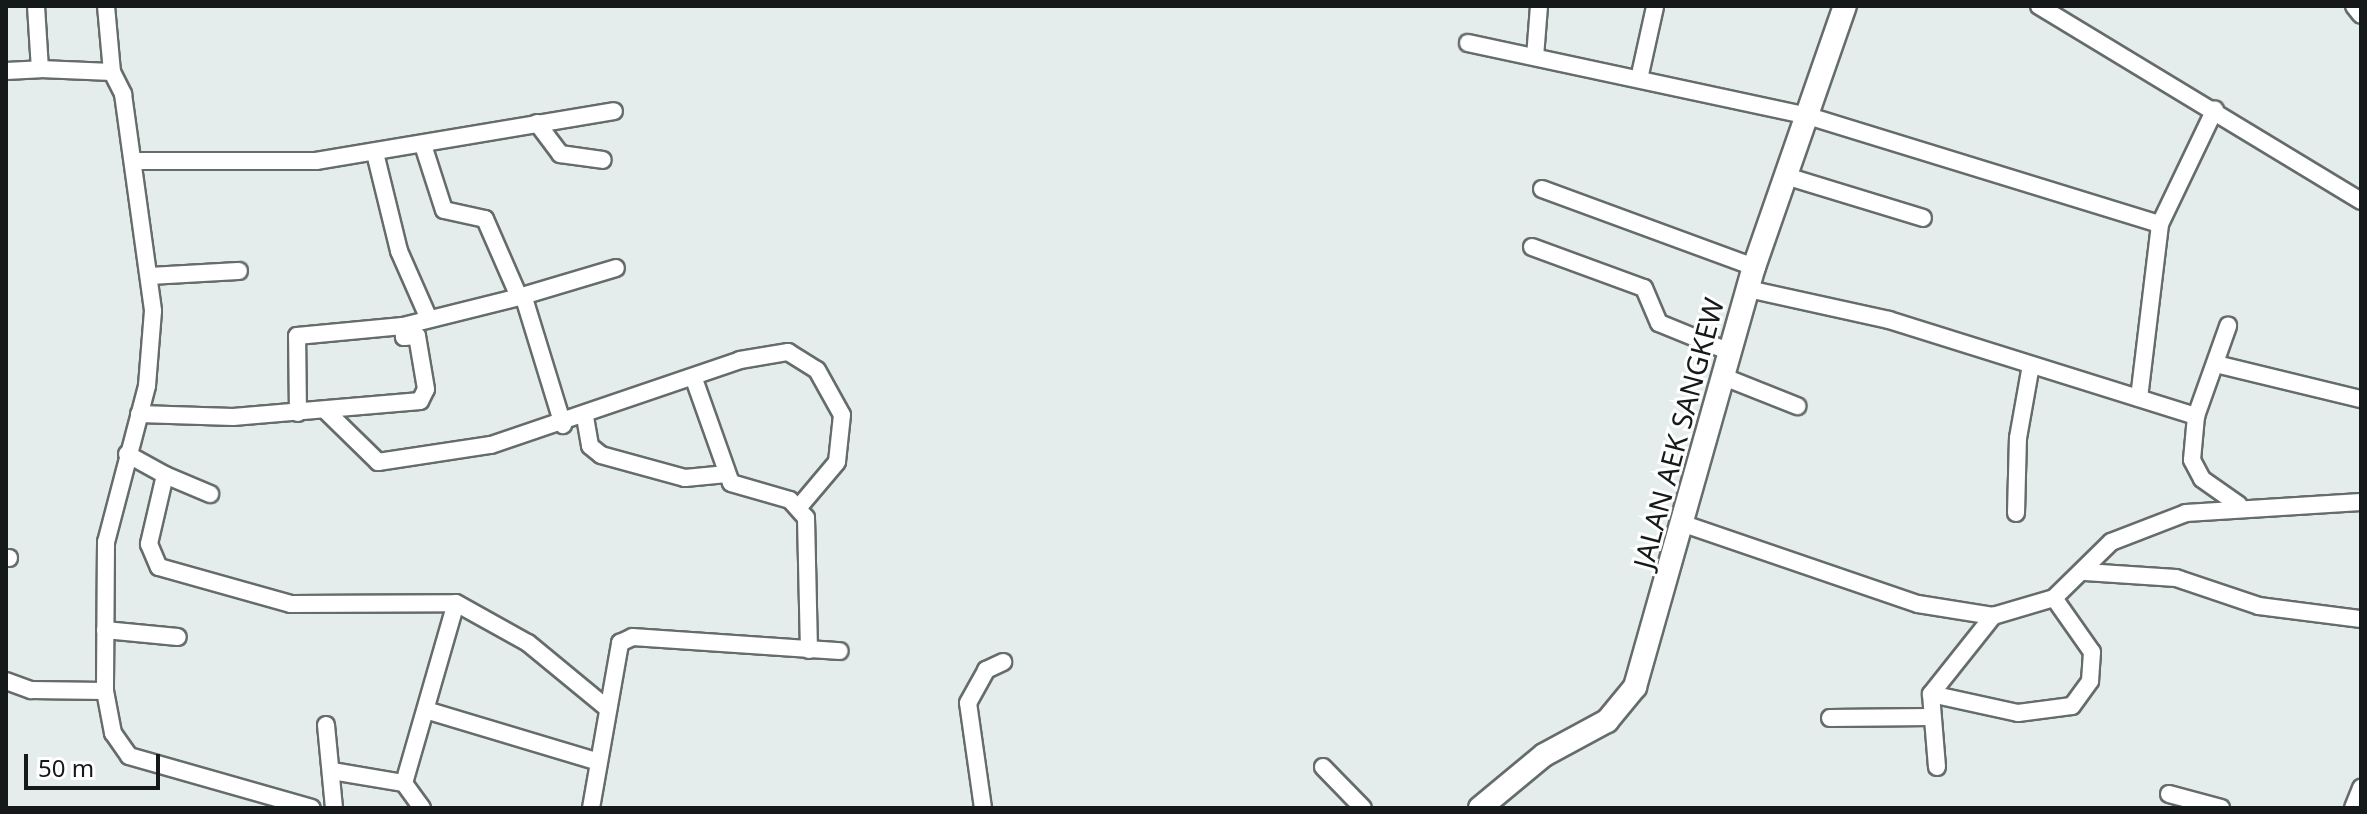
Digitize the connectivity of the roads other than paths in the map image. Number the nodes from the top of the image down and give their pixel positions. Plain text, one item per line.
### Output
1 (36, 6) edge
2 (106, 6) edge
3 (1539, 6) edge
4 (1845, 6) edge
5 (2039, 6) edge
6 (2354, 6) edge
7 (1655, 7) edge
8 (2361, 15) edge
9 (1468, 43) dead end
10 (1535, 57) junction
11 (40, 69) junction
12 (6, 71) edge
13 (112, 72) junction
14 (1639, 79) junction
15 (2215, 109) junction
16 (614, 111) dead end
17 (1805, 115) junction
18 (537, 123) junction
19 (423, 145) junction
20 (375, 153) junction
21 (603, 160) dead end
22 (134, 161) junction
23 (1789, 177) junction
24 (1542, 189) dead end
25 (2361, 201) edge
26 (1923, 218) dead end
27 (2160, 224) junction
28 (1532, 247) dead end
29 (616, 268) dead end
30 (239, 271) dead end
31 (149, 276) junction
32 (1751, 278) junction
33 (522, 297) junction
34 (429, 319) junction
35 (403, 326) junction
36 (2228, 326) dead end
37 (1730, 352) junction
38 (2216, 364) junction
39 (2031, 365) junction
40 (1724, 377) junction
41 (694, 379) junction
42 (2139, 398) junction
43 (2361, 399) edge
44 (1797, 406) dead end
45 (326, 411) junction
46 (298, 413) junction
47 (139, 414) junction
48 (2196, 416) junction
49 (585, 417) junction
50 (563, 425) junction
51 (127, 454) junction
52 (727, 474) junction
53 (165, 475) junction
54 (210, 494) dead end
55 (2361, 502) edge
56 (2239, 505) junction
57 (799, 507) junction
58 (2016, 513) dead end
59 (1684, 524) junction
60 (2085, 572) junction
61 (2054, 598) junction
62 (456, 603) junction
63 (1993, 616) junction
64 (2361, 619) edge
65 (105, 630) junction
66 (178, 637) dead end
67 (809, 650) junction
68 (840, 651) dead end
69 (1003, 662) dead end
70 (6, 681) edge
71 (105, 691) junction
72 (1931, 694) junction
73 (608, 709) junction
74 (429, 711) junction
75 (1931, 717) junction
76 (1830, 718) dead end
77 (326, 725) dead end
78 (596, 761) junction
79 (1323, 767) dead end
80 (1937, 767) dead end
81 (332, 771) junction
82 (404, 783) junction
83 (2361, 788) edge
84 (2169, 794) dead end
85 (417, 807) edge
86 (312, 808) edge
87 (334, 808) edge
88 (591, 808) edge
89 (983, 808) edge
90 (1363, 808) edge
91 (1480, 808) edge
92 (2221, 808) edge
93 (2353, 808) edge

1 - 11 street
2 - 13 street
3 - 10 street
4 - 17 street, JALAN AEK SANGKEW
5 - 15 street
6 - 8 street
7 - 14 street
9 - 10 street
10 - 14 street
11 - 12 street
11 - 13 street
13 - 22 street
14 - 17 street
15 - 25 street
15 - 27 street
16 - 18 street
17 - 23 street, JALAN AEK SANGKEW
17 - 27 street
18 - 19 street
18 - 21 street
19 - 20 street
19 - 33 street
20 - 22 street
20 - 34 street
22 - 31 street
23 - 26 street
23 - 32 street, JALAN AEK SANGKEW
24 - 32 street
27 - 42 street
28 - 37 street
29 - 33 street
30 - 31 street
31 - 47 street
32 - 37 street, JALAN AEK SANGKEW
32 - 39 street
33 - 34 street
33 - 50 street
34 - 35 street
35 - 45 street
35 - 46 street
36 - 38 street
37 - 40 street, JALAN AEK SANGKEW
38 - 43 street
38 - 48 street
39 - 42 street
39 - 58 street
40 - 44 street
40 - 59 street, JALAN AEK SANGKEW
41 - 49 street
41 - 52 street
41 - 57 street
42 - 48 street
45 - 46 street
45 - 50 street
46 - 47 street
47 - 51 street
48 - 56 street
49 - 50 street
49 - 52 street
51 - 53 street
51 - 65 street
52 - 57 street
53 - 54 street
53 - 62 street
55 - 56 street
56 - 60 street
57 - 67 street
59 - 63 street
59 - 91 street, JALAN AEK SANGKEW
60 - 61 street
60 - 64 street
61 - 63 street
61 - 72 street
62 - 73 street
62 - 74 street
63 - 72 street
65 - 66 street
65 - 71 street
67 - 68 street
67 - 73 street
69 - 89 street
70 - 71 street
71 - 86 street
72 - 75 street
73 - 78 street
74 - 78 street
74 - 82 street
75 - 76 street
75 - 80 street
77 - 81 street
78 - 88 street
79 - 90 street
81 - 82 street
81 - 87 street
82 - 85 street
83 - 93 street
84 - 92 street

